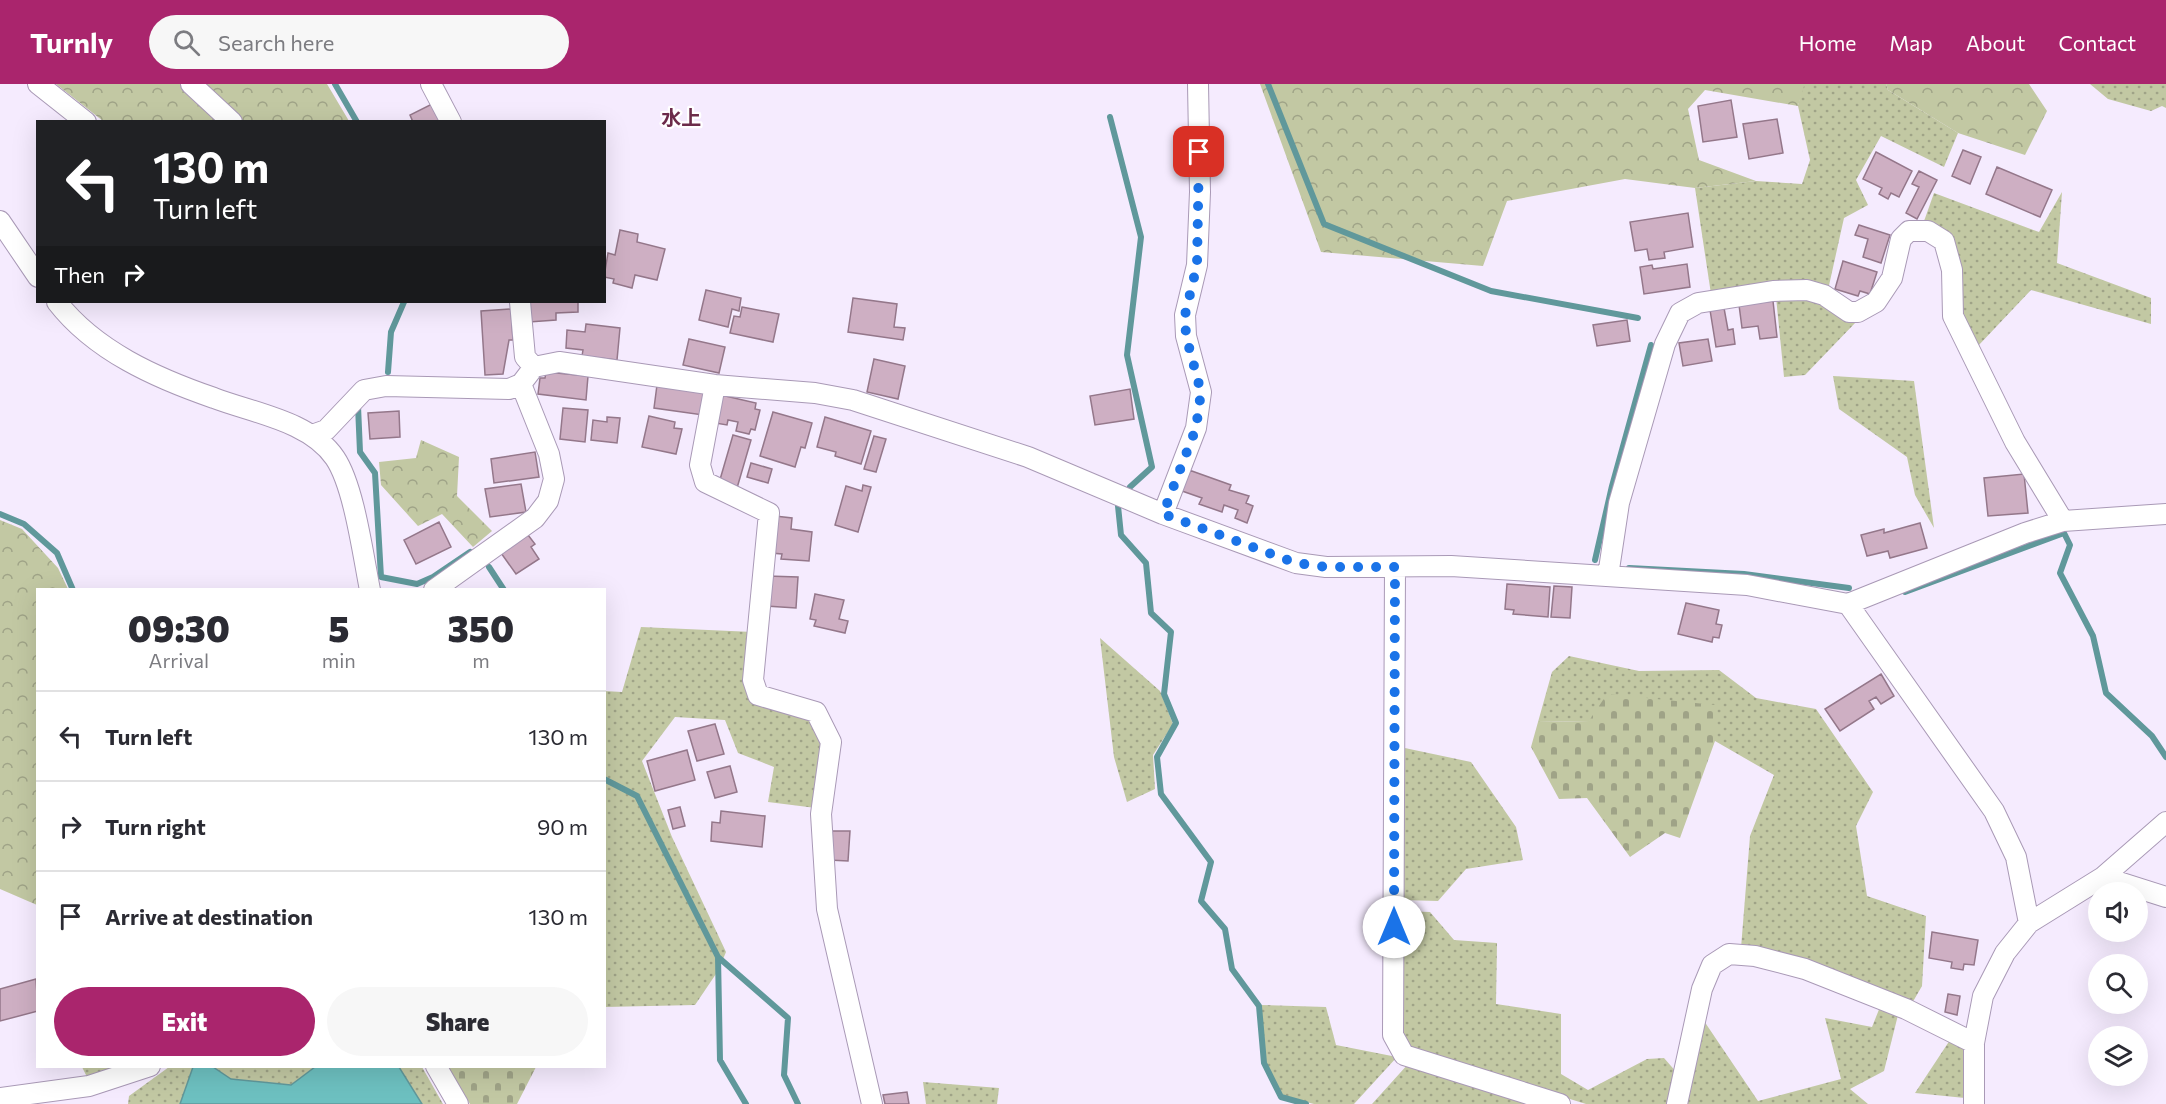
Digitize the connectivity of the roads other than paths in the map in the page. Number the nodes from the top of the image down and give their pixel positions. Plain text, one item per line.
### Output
1 (38, 84) edge
2 (191, 84) edge
3 (431, 84) edge
4 (1198, 84) edge
5 (83, 120) edge
6 (230, 120) edge
7 (450, 120) edge
8 (0, 221) edge
9 (36, 274) edge
10 (58, 303) edge
11 (520, 303) edge
12 (534, 367) junction
13 (521, 384) junction
14 (715, 386) junction
15 (312, 435) junction
16 (1163, 514) junction
17 (2166, 514) edge
18 (2063, 521) junction
19 (1395, 567) junction
20 (1608, 576) junction
21 (370, 588) edge
22 (437, 588) edge
23 (1848, 604) junction
24 (2166, 822) edge
25 (2103, 877) junction
26 (2166, 897) edge
27 (2029, 923) junction
28 (1974, 1043) junction
29 (144, 1068) edge
30 (437, 1068) edge
31 (0, 1098) edge
32 (458, 1104) edge
33 (872, 1104) edge
34 (1560, 1104) edge
35 (1677, 1104) edge
36 (1974, 1104) edge

1 - 5 street
2 - 6 street
3 - 7 street
4 - 16 street
8 - 9 street
10 - 15 street
11 - 12 street
12 - 13 street
12 - 14 street
13 - 15 street
13 - 22 street
14 - 16 street
14 - 33 street
15 - 21 street
16 - 19 street
17 - 18 street
18 - 20 street
18 - 23 street
19 - 20 street
19 - 34 street
20 - 23 street
23 - 27 street
24 - 25 street
25 - 26 street
25 - 27 street
27 - 28 street
28 - 35 street
28 - 36 street
29 - 31 street
30 - 32 street

